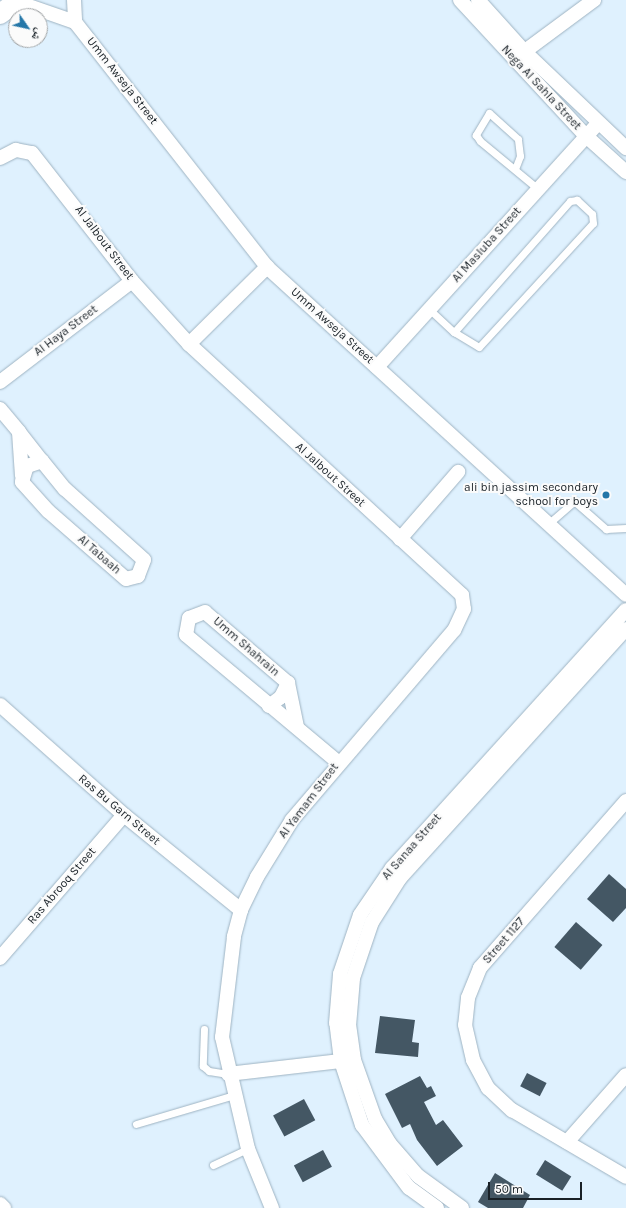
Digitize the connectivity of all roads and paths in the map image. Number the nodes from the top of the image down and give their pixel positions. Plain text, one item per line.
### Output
1 (74, 0) edge
2 (460, 0) edge
3 (478, 0) edge
4 (594, 0) edge
5 (28, 2) edge
6 (0, 14) edge
7 (75, 22) junction
8 (0, 23) edge
9 (518, 56) junction
10 (598, 123) junction
11 (586, 136) junction
12 (626, 148) edge
13 (0, 158) edge
14 (515, 169) junction
15 (626, 172) edge
16 (538, 189) junction
17 (267, 267) junction
18 (132, 281) junction
19 (429, 309) junction
20 (454, 332) junction
21 (189, 344) junction
22 (376, 367) junction
23 (0, 382) edge
24 (0, 409) edge
25 (19, 432) junction
26 (42, 461) junction
27 (458, 472) dead end
28 (22, 476) junction
29 (548, 524) junction
30 (626, 528) edge
31 (400, 539) junction
32 (626, 595) edge
33 (464, 609) joint
34 (626, 610) edge
35 (626, 629) edge
36 (288, 683) junction
37 (0, 706) edge
38 (269, 706) junction
39 (297, 727) junction
40 (338, 762) junction
41 (626, 801) edge
42 (124, 815) junction
43 (241, 910) junction
44 (2, 951) edge
45 (204, 1029) dead end
46 (347, 1060) junction
47 (228, 1074) junction
48 (626, 1075) edge
49 (234, 1095) junction
50 (136, 1124) dead end
51 (567, 1142) junction
52 (248, 1149) junction
53 (213, 1165) dead end
54 (626, 1177) edge
55 (0, 1204) edge
56 (4, 1208) edge
57 (272, 1208) edge
58 (437, 1208) edge
59 (462, 1208) edge

1 - 7 street
2 - 9 street, Nega Al Sahla Street
3 - 9 street, Nega Al Sahla Street
4 - 9 street
5 - 6 main road
5 - 7 street
5 - 8 street
7 - 17 street, Umm Awseja Street
9 - 10 street, Nega Al Sahla Street
9 - 11 street, Nega Al Sahla Street
10 - 11 street, Al Masluba Street
10 - 12 street, Nega Al Sahla Street
11 - 15 street, Nega Al Sahla Street
11 - 16 street, Al Masluba Street
13 - 18 street, Al Jalbout Street
14 - 14 lane
14 - 16 lane
16 - 19 street, Al Masluba Street
17 - 21 street
17 - 22 street, Umm Awseja Street
18 - 21 street, Al Jalbout Street
18 - 23 street, Al Haya Street
19 - 20 lane
19 - 22 street, Al Masluba Street
20 - 20 lane
21 - 31 street, Al Jalbout Street
22 - 29 street, Umm Awseja Street
24 - 25 street, Al Tabaah
25 - 26 street, Al Tabaah
25 - 28 street, Al Tabaah
26 - 28 street
26 - 28 street, Al Tabaah
27 - 31 street
29 - 30 lane
29 - 32 street, Umm Awseja Street
31 - 33 street, Al Jalbout Street
33 - 40 street, Al Yamam Street
34 - 46 street, Al Sanaa Street
35 - 46 street, Al Sanaa Street
36 - 38 street, Umm Shahrain
36 - 38 street, Umm Shahrain
36 - 39 street, Umm Shahrain
37 - 42 street, Ras Bu Garn Street
38 - 39 street, Umm Shahrain
39 - 40 street, Umm Shahrain
40 - 43 street, Al Yamam Street
41 - 51 street, Street 1127
42 - 43 street, Ras Bu Garn Street
42 - 44 street, Ras Abrooq Street
43 - 47 street, Al Yamam Street
45 - 47 lane
46 - 47 street
46 - 58 street, Al Sanaa Street
46 - 59 street, Al Sanaa Street
47 - 49 street, Al Yamam Street
48 - 51 street
49 - 50 lane
49 - 52 street, Al Yamam Street
51 - 54 street, Street 1127
52 - 53 lane
52 - 57 street, Al Yamam Street
55 - 56 street

